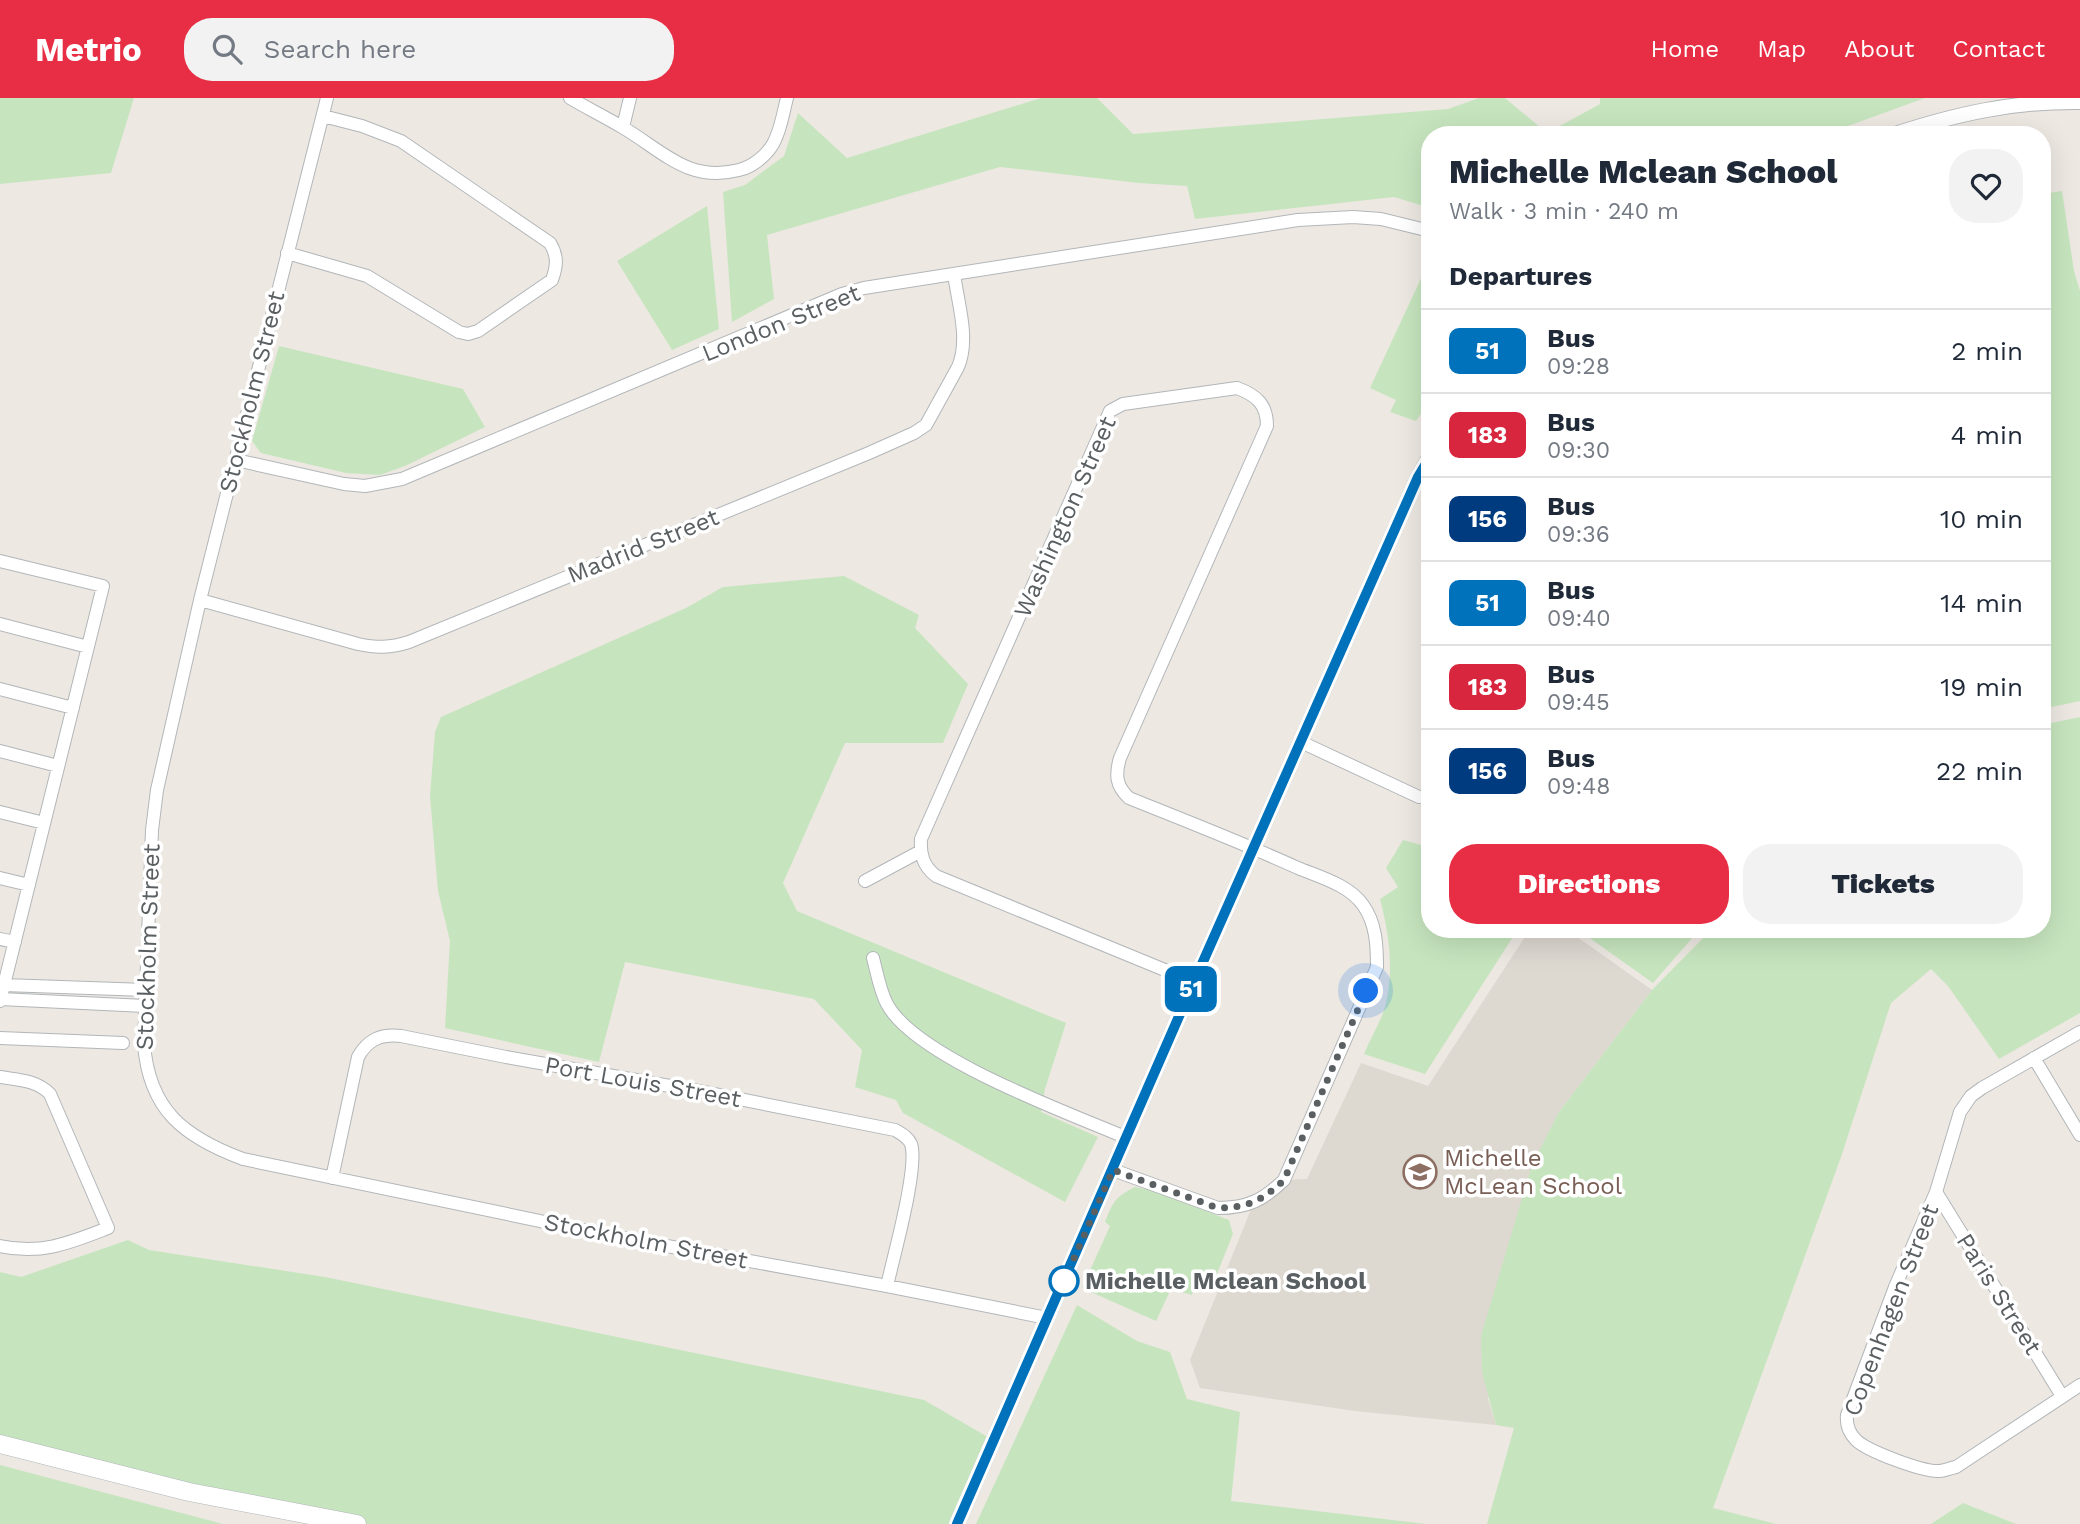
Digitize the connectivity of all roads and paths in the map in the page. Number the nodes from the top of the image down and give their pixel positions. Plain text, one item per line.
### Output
1 (327, 98) edge
2 (570, 98) edge
3 (630, 98) edge
4 (788, 98) edge
5 (2009, 101) edge
6 (2080, 102) edge
7 (323, 116) junction
8 (1921, 126) edge
9 (623, 127) junction
10 (1421, 229) edge
11 (287, 253) junction
12 (954, 274) junction
13 (236, 460) junction
14 (1421, 486) edge
15 (0, 561) edge
16 (200, 600) junction
17 (0, 624) edge
18 (88, 647) junction
19 (0, 689) edge
20 (73, 708) junction
21 (1301, 742) junction
22 (0, 751) edge
23 (58, 766) junction
24 (1419, 797) dead end
25 (0, 812) edge
26 (44, 823) junction
27 (1254, 848) junction
28 (920, 851) junction
29 (0, 878) edge
30 (865, 881) dead end
31 (29, 886) junction
32 (0, 939) edge
33 (15, 942) junction
34 (873, 958) dead end
35 (1194, 982) junction
36 (4, 985) junction
37 (146, 990) junction
38 (0, 1000) edge
39 (145, 1006) junction
40 (2080, 1032) edge
41 (0, 1038) edge
42 (123, 1043) dead end
43 (2035, 1058) junction
44 (0, 1077) edge
45 (2080, 1135) edge
46 (1127, 1138) junction
47 (1113, 1170) junction
48 (332, 1178) junction
49 (1936, 1192) junction
50 (0, 1245) edge
51 (887, 1286) junction
52 (1047, 1318) junction
53 (2080, 1385) edge
54 (2062, 1396) junction
55 (0, 1444) edge
56 (357, 1524) edge
57 (957, 1524) edge

1 - 7 street, Stockholm Street
2 - 9 street
3 - 9 street
4 - 9 street
5 - 6 street
5 - 8 street
7 - 11 street, Stockholm Street
7 - 11 street
10 - 12 street, London Street
11 - 13 street, Stockholm Street
12 - 13 street, London Street
12 - 16 street, Madrid Street
13 - 16 street, Stockholm Street
14 - 21 street
15 - 18 street
16 - 37 street, Stockholm Street
17 - 18 street
18 - 20 street
19 - 20 street
20 - 23 street
21 - 24 street
21 - 27 street
22 - 23 street
23 - 26 street
25 - 26 street
26 - 31 street
27 - 28 street, Washington Street
27 - 35 street
27 - 47 street
28 - 30 street
28 - 35 street
29 - 31 street
31 - 33 street
32 - 33 street
33 - 36 street
34 - 46 street
35 - 46 street
36 - 37 street
36 - 38 street
37 - 39 street, Stockholm Street
38 - 39 street
39 - 48 street, Stockholm Street
40 - 43 street, Copenhagen Street
41 - 42 street
43 - 45 street
43 - 49 street, Copenhagen Street
44 - 50 street
46 - 47 street
47 - 52 street
48 - 51 street, Stockholm Street
48 - 51 street, Port Louis Street
49 - 54 street, Paris Street
49 - 54 street, Copenhagen Street
51 - 52 street, Stockholm Street
52 - 57 street
53 - 54 street, Copenhagen Street
55 - 56 main road

